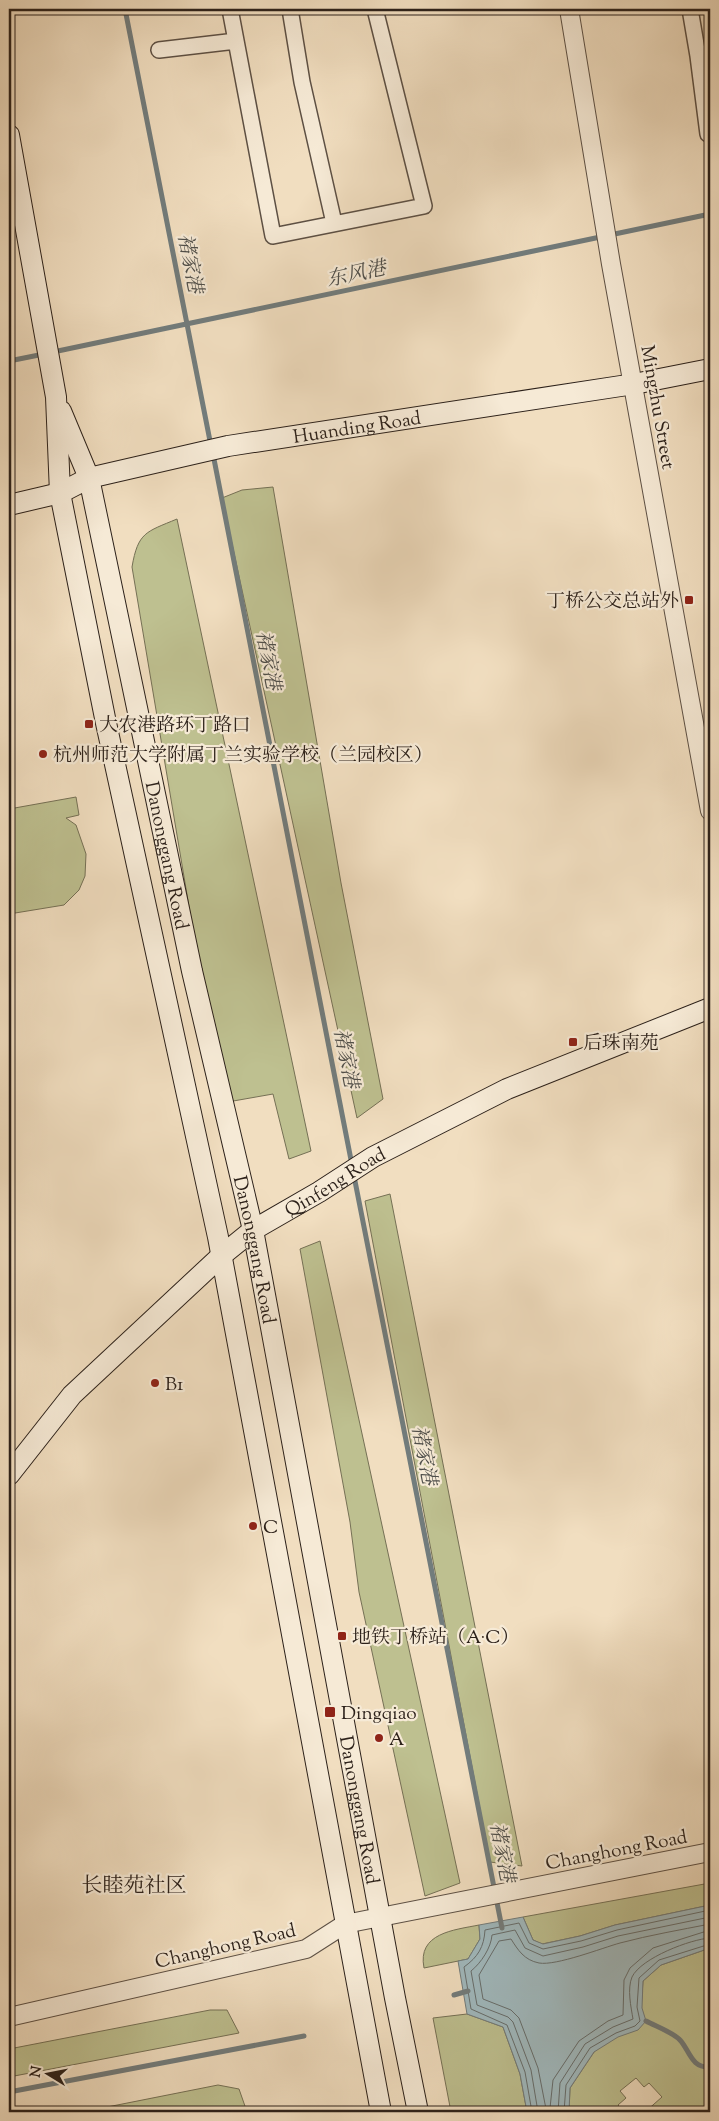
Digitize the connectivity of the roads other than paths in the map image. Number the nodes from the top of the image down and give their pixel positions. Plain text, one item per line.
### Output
1 (230, 9) edge
2 (290, 9) edge
3 (375, 9) edge
4 (569, 9) edge
5 (690, 9) edge
6 (236, 41) junction
7 (159, 50) dead end
8 (704, 55) edge
9 (708, 134) dead end
10 (9, 136) edge
11 (334, 223) junction
12 (710, 369) edge
13 (634, 384) junction
14 (56, 397) junction
15 (89, 478) junction
16 (60, 493) junction
17 (9, 505) edge
18 (710, 812) edge
19 (710, 1008) edge
20 (253, 1230) junction
21 (221, 1256) junction
22 (9, 1475) edge
23 (710, 1852) edge
24 (380, 1917) junction
25 (345, 1924) junction
26 (9, 2017) edge
27 (381, 2112) edge
28 (418, 2112) edge

1 - 6 street
2 - 11 street
3 - 11 street
4 - 13 street, Mingzhu Street
5 - 8 street
6 - 7 street
6 - 11 street
8 - 9 street
10 - 14 main road, Danonggang Road
12 - 13 main road, Huanding Road
13 - 15 main road, Huanding Road
13 - 18 street, Mingzhu Street
14 - 15 main road, Danonggang Road
14 - 16 main road, Danonggang Road
15 - 16 main road, Huanding Road
15 - 20 main road, Danonggang Road
16 - 17 main road, Huanding Road
16 - 21 main road, Danonggang Road
19 - 20 main road, Qinfeng Road
20 - 21 main road, Qinfeng Road
20 - 24 main road, Danonggang Road
21 - 22 main road, Qinfeng Road
21 - 25 main road, Danonggang Road
23 - 24 street, Changhong Road
24 - 25 street, Changhong Road
24 - 28 main road, Danonggang Road
25 - 26 street, Changhong Road
25 - 27 main road, Danonggang Road

